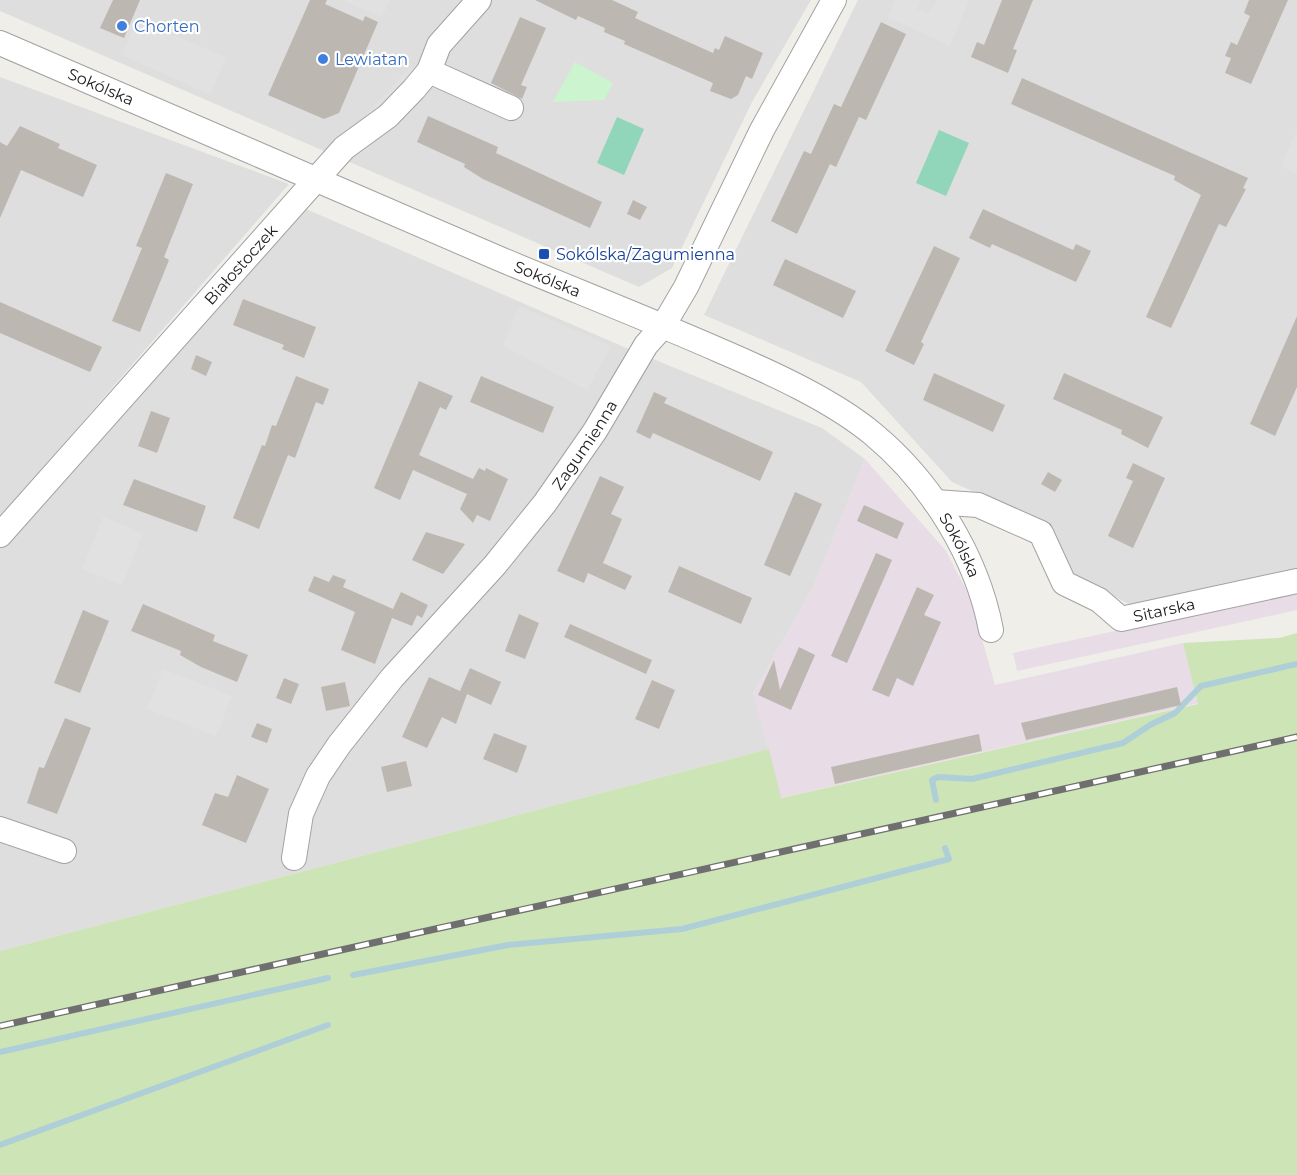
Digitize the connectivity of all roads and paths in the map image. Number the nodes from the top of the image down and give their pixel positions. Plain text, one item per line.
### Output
1 (479, 0) edge
2 (834, 0) edge
3 (0, 44) edge
4 (429, 71) junction
5 (511, 108) dead end
6 (317, 178) junction
7 (663, 326) junction
8 (935, 502) junction
9 (0, 535) edge
10 (1297, 581) edge
11 (991, 630) dead end
12 (0, 829) edge
13 (64, 851) dead end
14 (294, 858) dead end

1 - 4 street, Białostoczek
2 - 7 street, Zagumienna
3 - 6 street, Sokólska
4 - 5 street
4 - 6 street, Białostoczek
6 - 7 street, Sokólska
6 - 9 street, Białostoczek
7 - 8 street, Sokólska
7 - 14 street, Zagumienna
8 - 10 street, Sitarska
8 - 11 street, Sokólska
12 - 13 street

